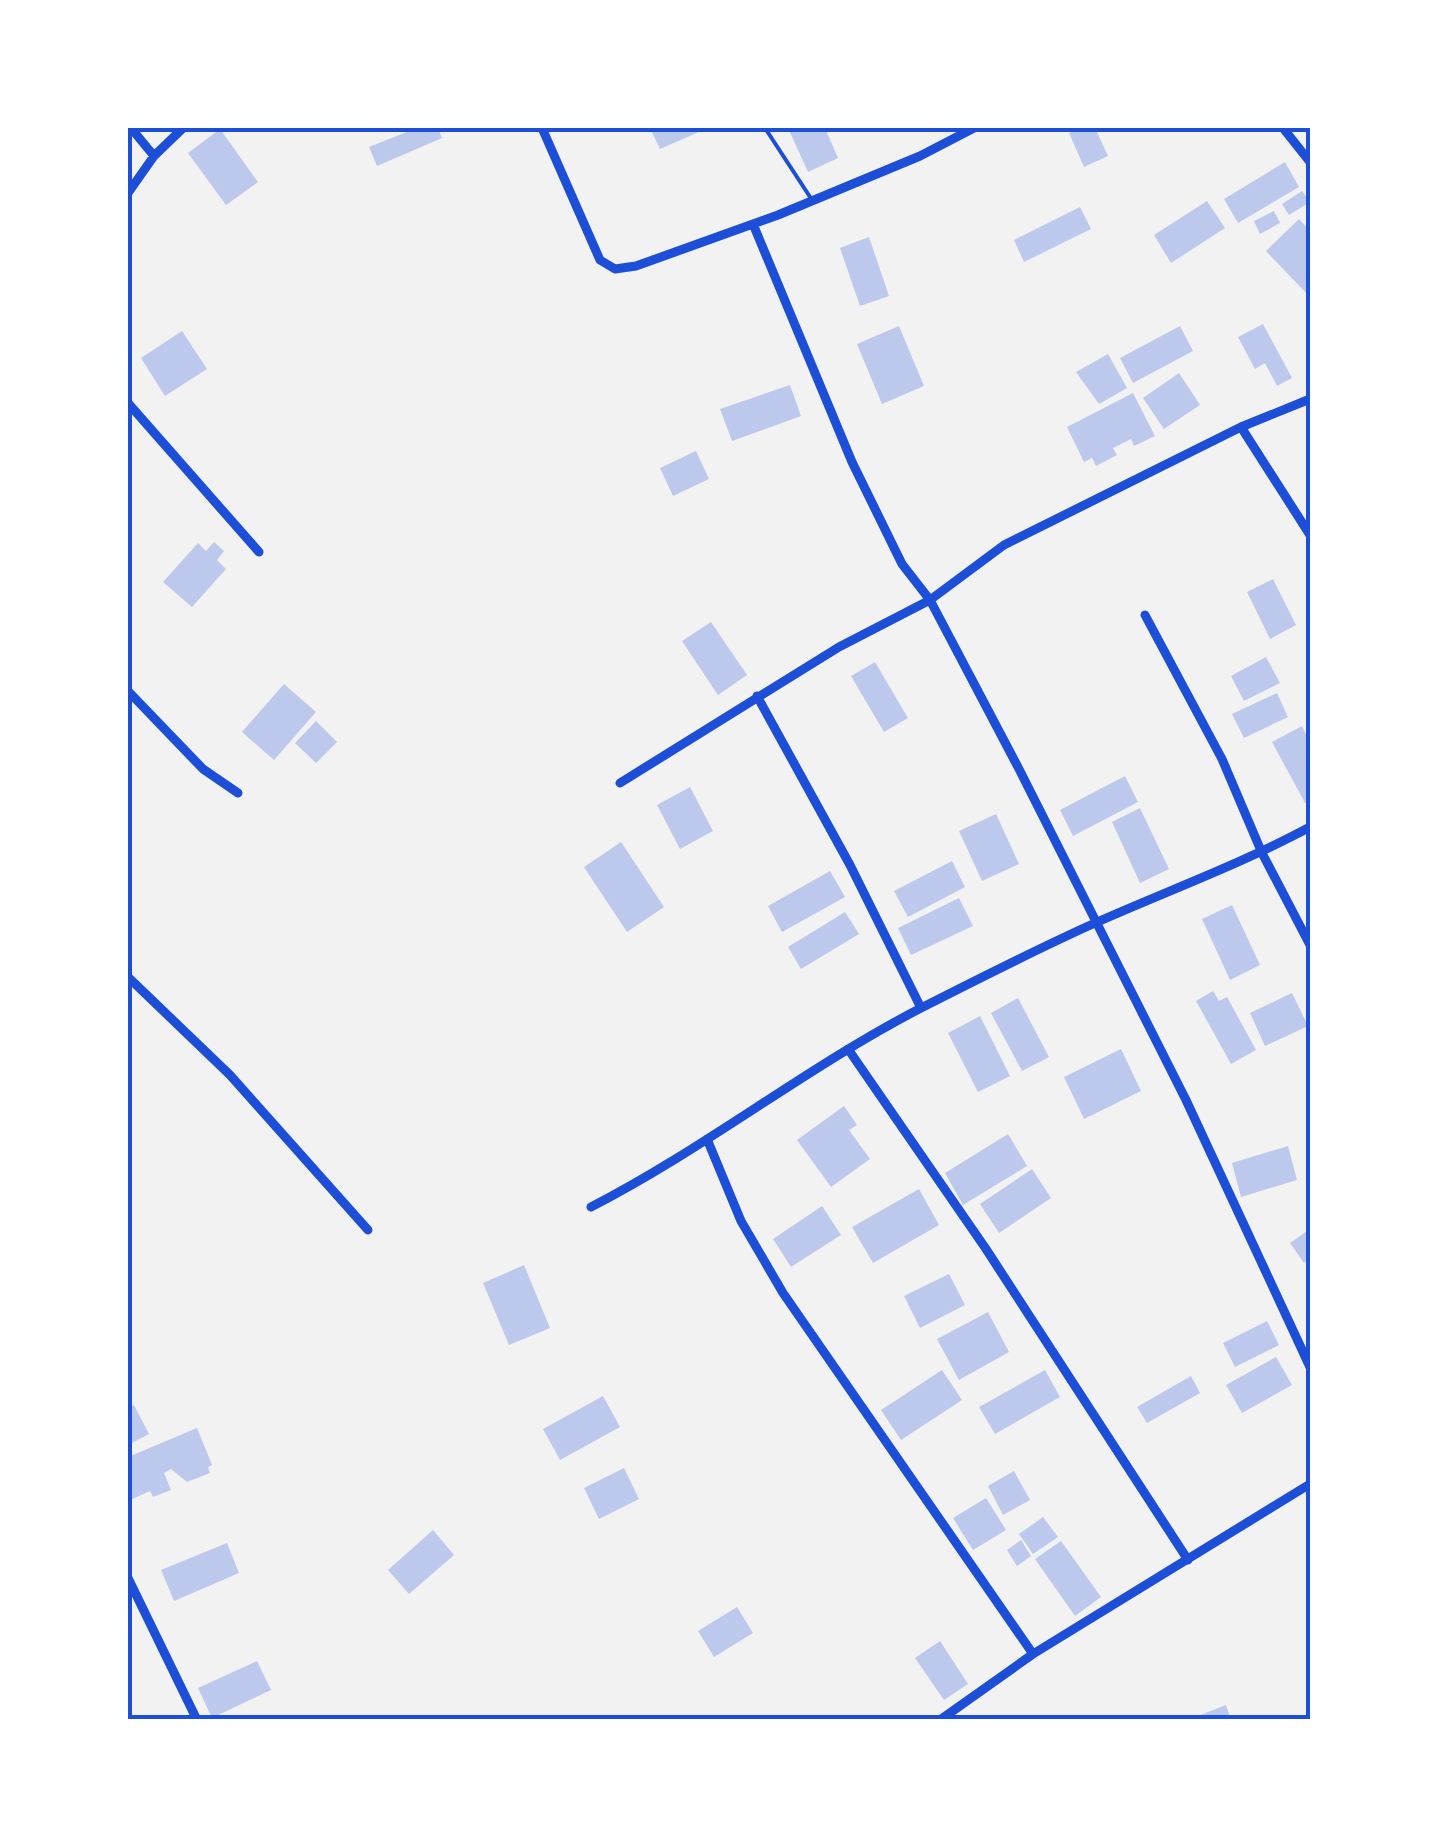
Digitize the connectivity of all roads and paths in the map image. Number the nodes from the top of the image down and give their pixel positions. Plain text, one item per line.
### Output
1 (131, 128) edge
2 (183, 128) edge
3 (542, 128) edge
4 (765, 128) edge
5 (972, 128) edge
6 (1283, 128) edge
7 (154, 156) junction
8 (1310, 162) edge
9 (128, 193) edge
10 (812, 200) junction
11 (753, 224) junction
12 (1310, 399) edge
13 (128, 403) edge
14 (1241, 427) junction
15 (1310, 535) edge
16 (259, 552) dead end
17 (930, 600) junction
18 (1145, 615) dead end
19 (128, 691) edge
20 (757, 696) junction
21 (620, 783) dead end
22 (238, 792) dead end
23 (1310, 827) edge
24 (1262, 853) junction
25 (1093, 924) junction
26 (1310, 945) edge
27 (128, 977) edge
28 (921, 1008) junction
29 (848, 1049) junction
30 (707, 1139) junction
31 (591, 1207) dead end
32 (368, 1230) dead end
33 (1310, 1367) edge
34 (1310, 1484) edge
35 (1188, 1560) junction
36 (128, 1578) edge
37 (1034, 1654) junction
38 (197, 1720) edge
39 (940, 1720) edge

1 - 7 street
2 - 7 street
3 - 11 street
4 - 10 lane
5 - 10 street
6 - 8 street
7 - 9 street
10 - 11 street
11 - 17 street
12 - 14 street
13 - 16 street
14 - 15 street
14 - 17 street
17 - 20 street
17 - 25 street
18 - 24 street
19 - 22 street
20 - 21 street
20 - 28 street
23 - 24 street
24 - 25 street
24 - 26 street
25 - 28 street
25 - 33 street
27 - 32 street
28 - 29 street
29 - 30 street
29 - 35 street
30 - 31 street
30 - 37 street
34 - 35 street
35 - 37 street
36 - 38 street
37 - 39 street

